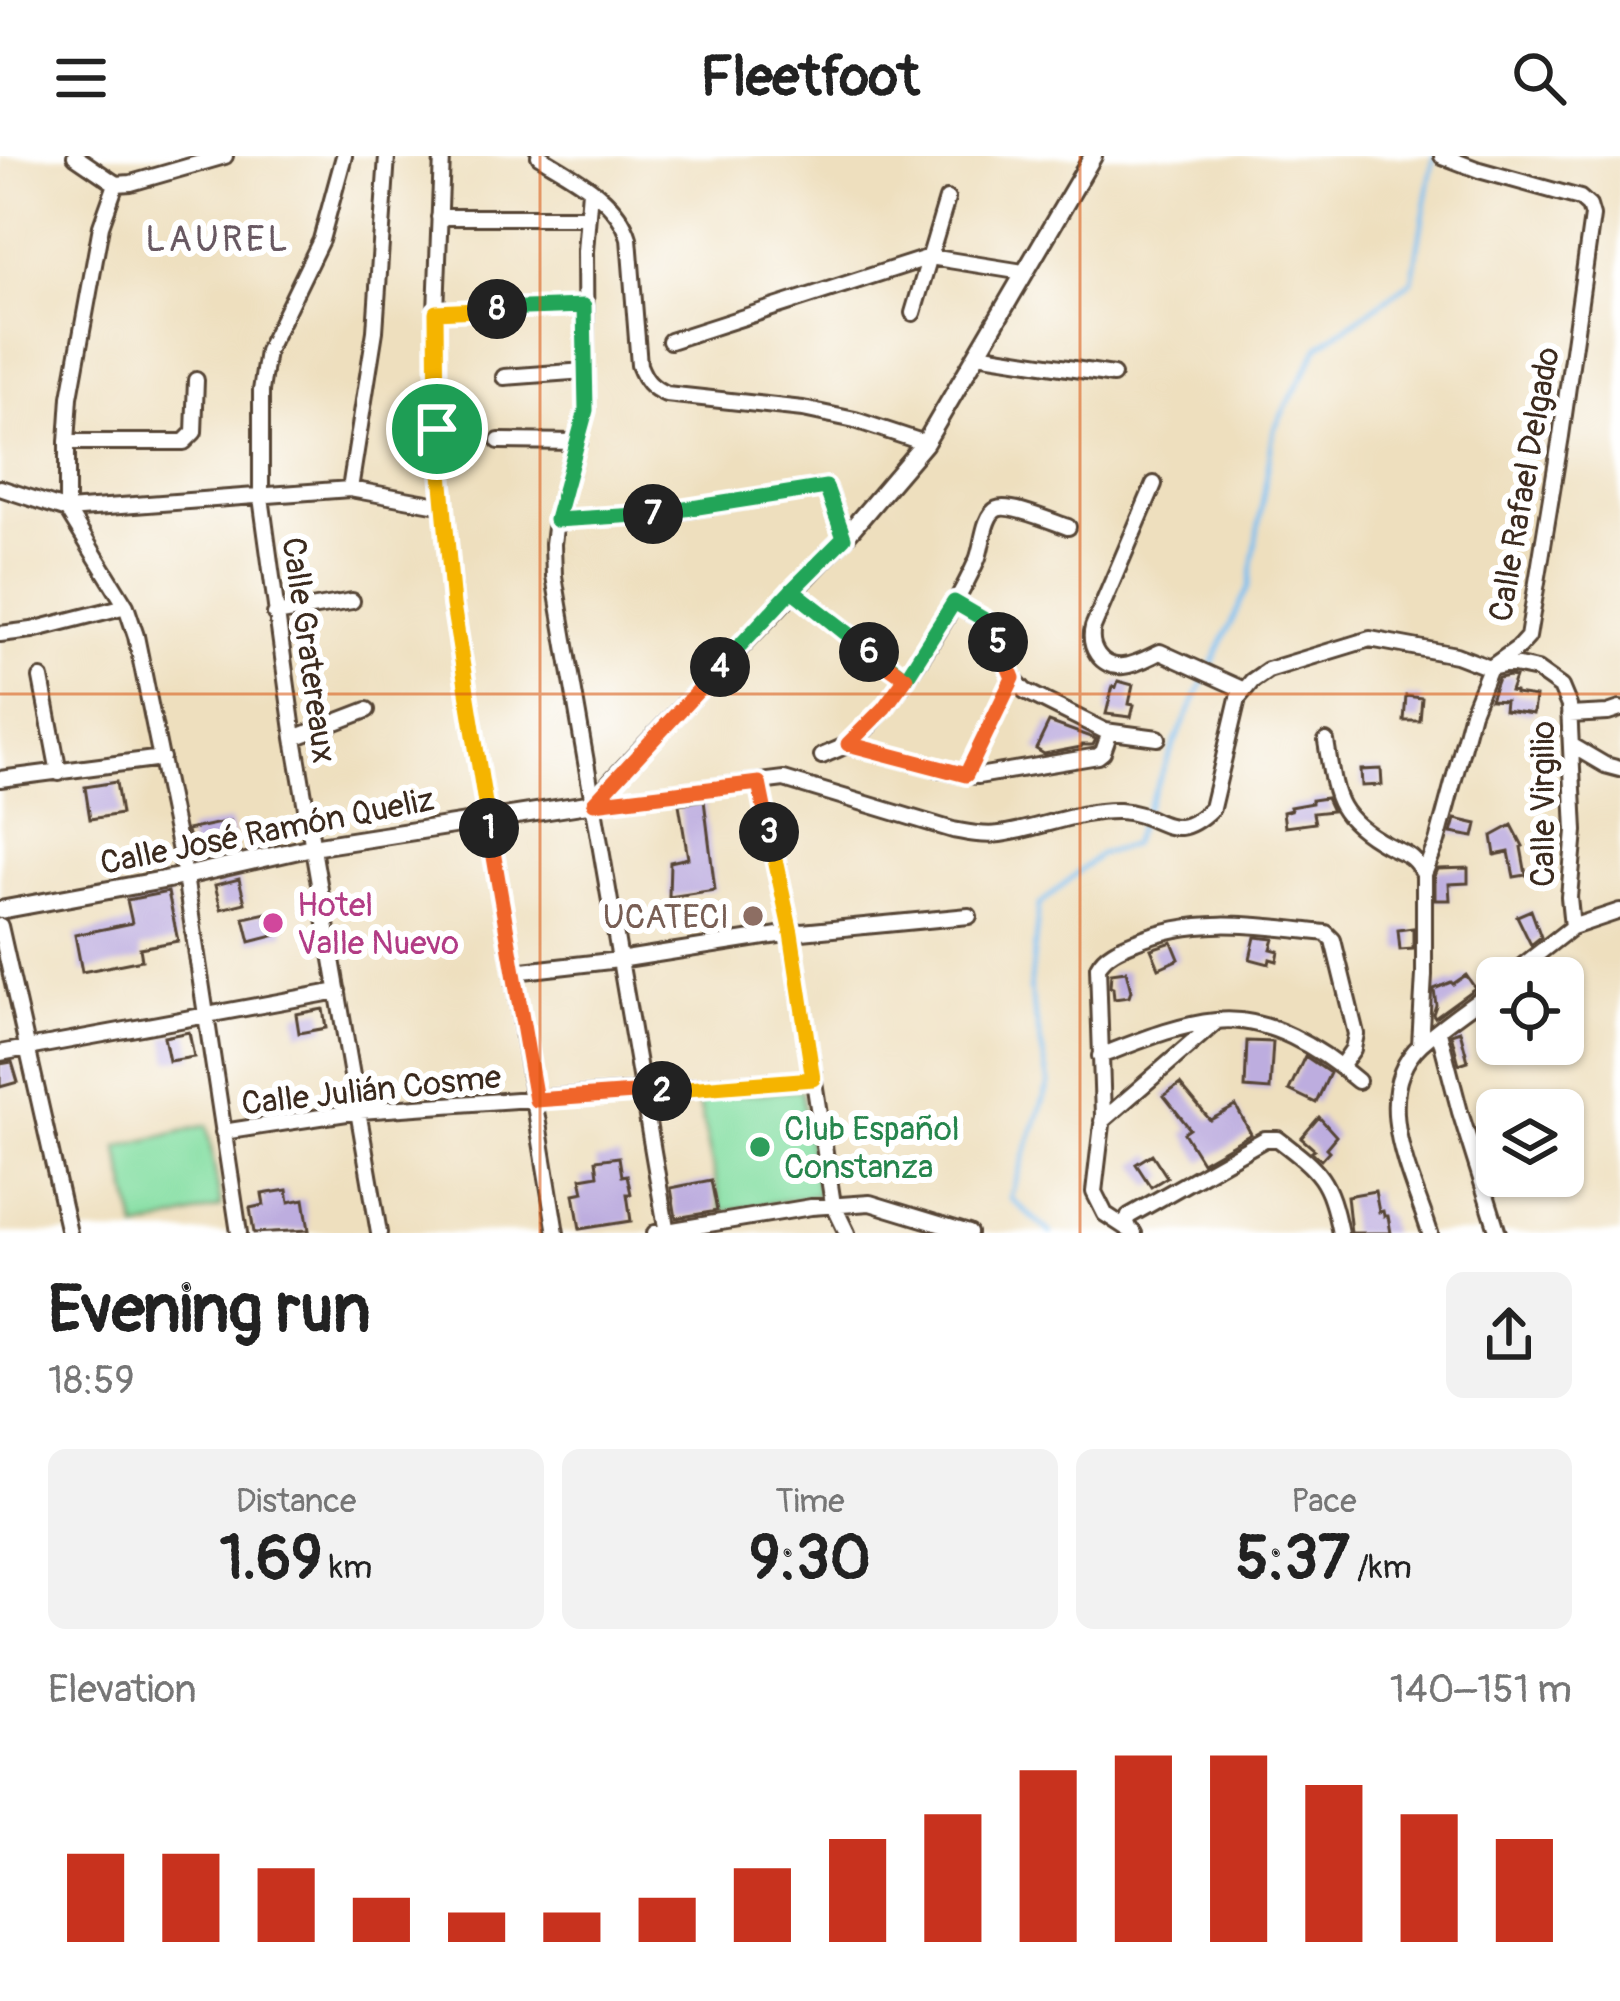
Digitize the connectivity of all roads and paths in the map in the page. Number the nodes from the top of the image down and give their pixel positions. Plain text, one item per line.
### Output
1 (75, 156) edge
2 (225, 156) edge
3 (344, 156) edge
4 (387, 156) edge
5 (442, 156) edge
6 (539, 156) edge
7 (1093, 156) edge
8 (1444, 157) edge
9 (1480, 163) edge
10 (116, 184) junction
11 (590, 190) junction
12 (947, 199) dead end
13 (439, 217) junction
14 (587, 217) junction
15 (930, 257) junction
16 (1023, 272) junction
17 (584, 306) junction
18 (436, 312) junction
19 (913, 313) dead end
20 (670, 341) dead end
21 (977, 354) junction
22 (585, 371) junction
23 (1113, 375) dead end
24 (504, 377) dead end
25 (196, 380) dead end
26 (499, 441) dead end
27 (67, 442) junction
28 (579, 442) junction
29 (925, 443) junction
30 (1154, 484) dead end
31 (0, 488) edge
32 (350, 489) junction
33 (260, 497) junction
34 (444, 506) junction
35 (68, 510) junction
36 (556, 520) junction
37 (1068, 527) dead end
38 (844, 538) junction
39 (792, 590) junction
40 (352, 601) dead end
41 (954, 602) junction
42 (126, 606) junction
43 (275, 614) junction
44 (0, 634) edge
45 (1490, 668) junction
46 (40, 678) dead end
47 (906, 678) junction
48 (1013, 678) junction
49 (1244, 690) junction
50 (1620, 709) edge
51 (367, 710) dead end
52 (1569, 715) junction
53 (1110, 732) junction
54 (294, 738) junction
55 (1158, 738) dead end
56 (1326, 741) dead end
57 (848, 744) junction
58 (1571, 745) junction
59 (822, 756) dead end
60 (162, 758) junction
61 (1620, 769) edge
62 (59, 773) junction
63 (966, 775) junction
64 (0, 779) edge
65 (759, 783) junction
66 (594, 803) junction
67 (488, 819) junction
68 (312, 847) junction
69 (1424, 874) junction
70 (185, 876) junction
71 (0, 910) edge
72 (1620, 910) edge
73 (969, 916) dead end
74 (0, 926) edge
75 (1572, 927) junction
76 (791, 933) junction
77 (1534, 957) edge
78 (619, 960) junction
79 (514, 972) junction
80 (338, 991) junction
81 (1476, 1003) edge
82 (205, 1014) junction
83 (1219, 1020) junction
84 (1439, 1032) junction
85 (1420, 1045) junction
86 (26, 1048) junction
87 (0, 1053) edge
88 (1100, 1056) junction
89 (1341, 1066) junction
90 (813, 1079) junction
91 (1358, 1081) dead end
92 (641, 1092) junction
93 (536, 1100) junction
94 (360, 1111) junction
95 (1102, 1121) junction
96 (223, 1132) junction
97 (833, 1204) junction
98 (663, 1232) edge
99 (1132, 1232) edge
100 (69, 1233) edge
101 (238, 1233) edge
102 (380, 1233) edge
103 (556, 1233) edge
104 (847, 1233) edge
105 (969, 1233) edge
106 (1340, 1233) edge
107 (1430, 1233) edge
108 (1498, 1233) edge

1 - 10 street
2 - 10 street
3 - 33 street, Calle Gratereaux
4 - 32 street
5 - 13 street
6 - 11 street
7 - 16 street
8 - 9 street, Calle Rafael Delgado
9 - 45 street, Calle Rafael Delgado
10 - 27 street
11 - 14 street
11 - 29 street
12 - 15 street
13 - 14 street
13 - 18 street
14 - 17 street
15 - 16 street
15 - 19 street
15 - 20 street
16 - 21 street
17 - 18 street
17 - 22 street
18 - 34 street
21 - 23 street
21 - 29 street
22 - 24 street
22 - 28 street
25 - 27 street
26 - 28 street
27 - 35 street
28 - 36 street
29 - 38 street
30 - 49 street
31 - 35 street
32 - 33 street
32 - 34 street
33 - 35 street
33 - 43 street, Calle Gratereaux
34 - 67 street
35 - 42 street
36 - 38 street
36 - 66 street
37 - 41 street
38 - 39 street
39 - 47 street
39 - 66 street
40 - 43 street
41 - 47 street
41 - 48 street
42 - 44 street
42 - 60 street
43 - 54 street, Calle Gratereaux
45 - 49 street, Calle Virgilio
45 - 52 street, Calle Virgilio
45 - 69 street, Calle Rafael Delgado
46 - 62 street
47 - 57 street
48 - 53 street
48 - 63 street
49 - 65 street, Calle José Ramón Queliz
50 - 52 street
51 - 54 street
52 - 58 street, Calle Virgilio
53 - 55 street
53 - 63 street
54 - 68 street, Calle Gratereaux
56 - 69 street
57 - 59 street
57 - 63 street
58 - 61 street
58 - 75 street, Calle Virgilio
60 - 62 street
60 - 70 street
62 - 64 street
65 - 66 street, Calle José Ramón Queliz
65 - 76 street
66 - 67 street, Calle José Ramón Queliz
66 - 78 street
67 - 68 street, Calle José Ramón Queliz
67 - 79 street
68 - 70 street, Calle José Ramón Queliz
68 - 80 street, Calle Gratereaux
69 - 85 street, Calle Rafael Delgado
70 - 71 street, Calle José Ramón Queliz
70 - 82 street
72 - 75 street
73 - 76 street
74 - 86 street
75 - 77 street
76 - 78 street
76 - 90 street
78 - 79 street
78 - 92 street
79 - 93 street
80 - 82 street
80 - 94 street, Calle Gratereaux
81 - 84 street
82 - 86 street
82 - 96 street
83 - 88 street
83 - 89 street
83 - 95 street
84 - 85 street
84 - 108 street
85 - 107 street
86 - 87 street
86 - 100 street
88 - 89 street
88 - 95 street
89 - 91 street
90 - 92 street, Calle Julián Cosme
90 - 97 street
92 - 93 street, Calle Julián Cosme
92 - 98 street
93 - 94 street, Calle Julián Cosme
93 - 103 street
94 - 96 street, Calle Julián Cosme
94 - 102 street, Calle Gratereaux
95 - 99 street
96 - 101 street
97 - 98 street
97 - 104 street
97 - 105 street
99 - 106 street

